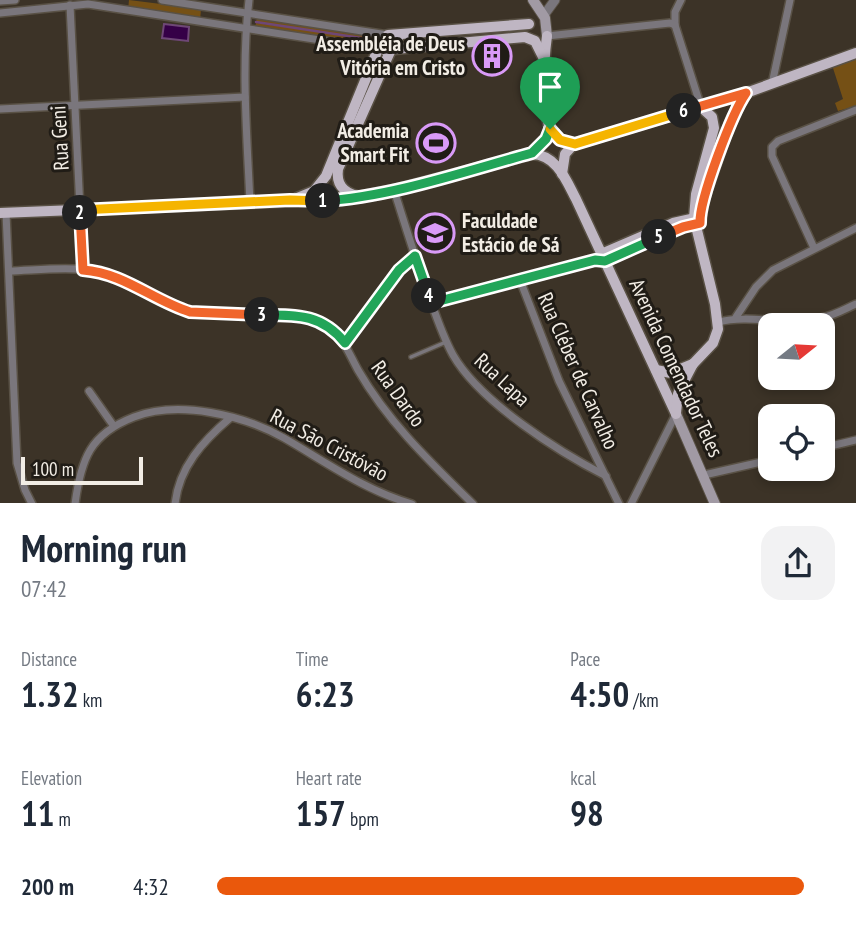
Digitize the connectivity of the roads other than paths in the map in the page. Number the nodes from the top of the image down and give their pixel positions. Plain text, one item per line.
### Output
1 (15, 0) edge
2 (162, 0) edge
3 (249, 0) edge
4 (533, 0) edge
5 (555, 0) edge
6 (681, 0) edge
7 (790, 0) edge
8 (0, 1) edge
9 (107, 3) edge
10 (70, 5) junction
11 (0, 13) edge
12 (247, 14) junction
13 (544, 15) junction
14 (529, 24) joint
15 (675, 24) junction
16 (246, 28) junction
17 (394, 36) junction
18 (547, 36) junction
19 (378, 49) junction
20 (390, 50) junction
21 (856, 53) edge
22 (544, 59) junction
23 (772, 84) junction
24 (746, 93) junction
25 (245, 97) junction
26 (76, 104) junction
27 (701, 107) junction
28 (0, 109) edge
29 (856, 110) edge
30 (550, 129) junction
31 (713, 131) junction
32 (727, 133) junction
33 (575, 144) junction
34 (532, 153) junction
35 (562, 174) junction
36 (394, 190) junction
37 (359, 197) junction
38 (290, 200) junction
39 (250, 203) junction
40 (80, 210) junction
41 (3, 213) edge
42 (697, 223) junction
43 (856, 228) edge
44 (814, 248) junction
45 (415, 256) junction
46 (600, 259) junction
47 (83, 270) junction
48 (9, 271) junction
49 (520, 280) junction
50 (432, 303) junction
51 (856, 304) edge
52 (736, 317) junction
53 (718, 322) junction
54 (446, 342) junction
55 (345, 343) junction
56 (411, 357) dead end
57 (693, 363) junction
58 (656, 370) junction
59 (89, 391) dead end
60 (676, 414) junction
61 (230, 418) junction
62 (113, 425) junction
63 (856, 440) edge
64 (835, 445) edge
65 (758, 463) edge
66 (704, 475) junction
67 (607, 476) junction
68 (32, 503) edge
69 (75, 503) edge
70 (175, 503) edge
71 (412, 503) edge
72 (473, 503) edge
73 (619, 503) edge
74 (631, 503) edge
75 (715, 503) edge

1 - 8 street
2 - 12 street
3 - 12 street
4 - 13 main road
5 - 13 street
6 - 15 street
7 - 23 street
9 - 10 street
9 - 16 street
10 - 11 street
10 - 26 street, Rua Geni
12 - 16 street
12 - 17 street
13 - 14 main road
13 - 18 main road
14 - 17 main road
15 - 18 street
15 - 27 street
16 - 19 street
16 - 25 street
17 - 19 main road
17 - 20 main road
18 - 22 main road
19 - 20 main road
19 - 38 main road
20 - 22 main road
20 - 37 main road
21 - 23 main road
22 - 30 main road
23 - 24 main road
24 - 27 main road
24 - 32 main road
25 - 26 street
25 - 39 street
26 - 28 street
26 - 40 street, Rua Geni
27 - 31 main road
27 - 33 main road
29 - 44 street
30 - 33 main road
30 - 34 main road
31 - 32 main road
31 - 42 main road
32 - 42 main road
33 - 35 main road
34 - 35 main road, Avenida Comendador Teles
34 - 36 main road
35 - 46 main road, Avenida Comendador Teles
36 - 37 main road
36 - 45 street, Rua Lapa
37 - 38 main road
38 - 39 main road
39 - 40 main road
40 - 41 main road
40 - 47 street, Rua Geni
41 - 48 street
42 - 46 main road
42 - 53 main road
43 - 44 street
44 - 52 street
45 - 50 street, Rua Lapa
45 - 55 street
46 - 49 street
46 - 58 main road, Avenida Comendador Teles
47 - 48 street, Rua Dardo
47 - 55 street, Rua Dardo
48 - 68 street
49 - 50 street
49 - 67 street, Rua Cléber de Carvalho
50 - 54 street, Rua Lapa
51 - 52 street
52 - 53 street
53 - 57 main road
54 - 56 lane
54 - 67 street, Rua Lapa
55 - 72 street, Rua Dardo
57 - 58 main road
57 - 60 main road
58 - 60 main road, Avenida Comendador Teles
59 - 62 street
60 - 66 main road, Avenida Comendador Teles
60 - 74 street
61 - 62 street, Rua São Cristóvão
61 - 70 street
61 - 71 street, Rua São Cristóvão
62 - 69 street, Rua São Cristóvão
63 - 64 street
65 - 66 street
66 - 75 main road, Avenida Comendador Teles
67 - 73 street, Rua Cléber de Carvalho

